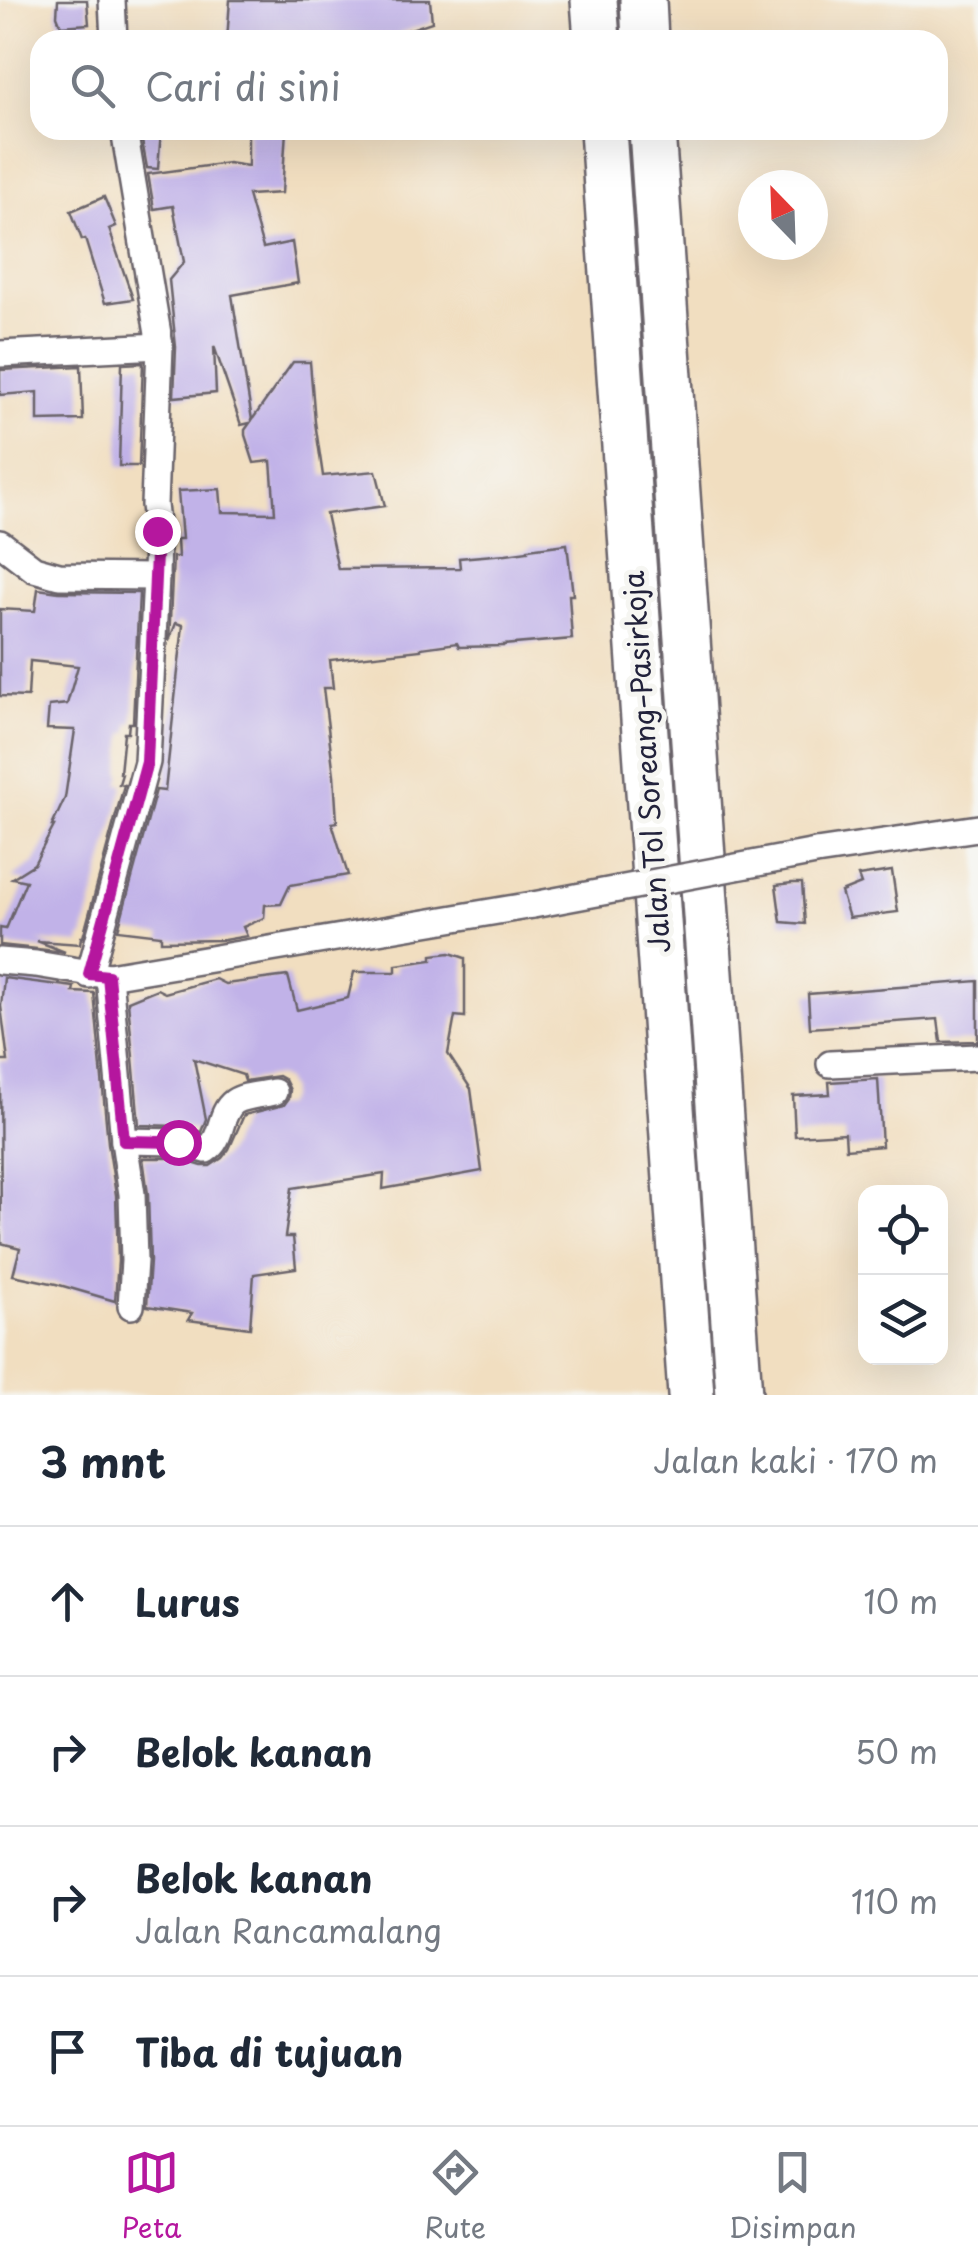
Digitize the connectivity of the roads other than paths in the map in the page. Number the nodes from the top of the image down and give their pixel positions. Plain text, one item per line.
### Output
1 (112, 0) edge
2 (594, 0) edge
3 (642, 0) edge
4 (114, 30) edge
5 (596, 30) edge
6 (645, 30) edge
7 (126, 140) edge
8 (604, 140) edge
9 (653, 140) edge
10 (160, 346) junction
11 (0, 354) edge
12 (0, 543) edge
13 (156, 577) junction
14 (978, 828) edge
15 (0, 962) edge
16 (99, 975) junction
17 (978, 1056) edge
18 (830, 1064) dead end
19 (274, 1092) dead end
20 (124, 1141) junction
21 (131, 1306) dead end
22 (691, 1395) edge
23 (739, 1395) edge

1 - 4 street
2 - 5 highway
3 - 6 highway
7 - 10 street
8 - 22 highway, Jalan Tol Soreang–Pasirkoja
9 - 23 highway, Jalan Tol Soreang–Pasirkoja
10 - 11 street
10 - 13 street
12 - 13 street
13 - 16 street
14 - 16 street, bridge
15 - 16 street
16 - 20 street
17 - 18 street
19 - 20 street
20 - 21 street

